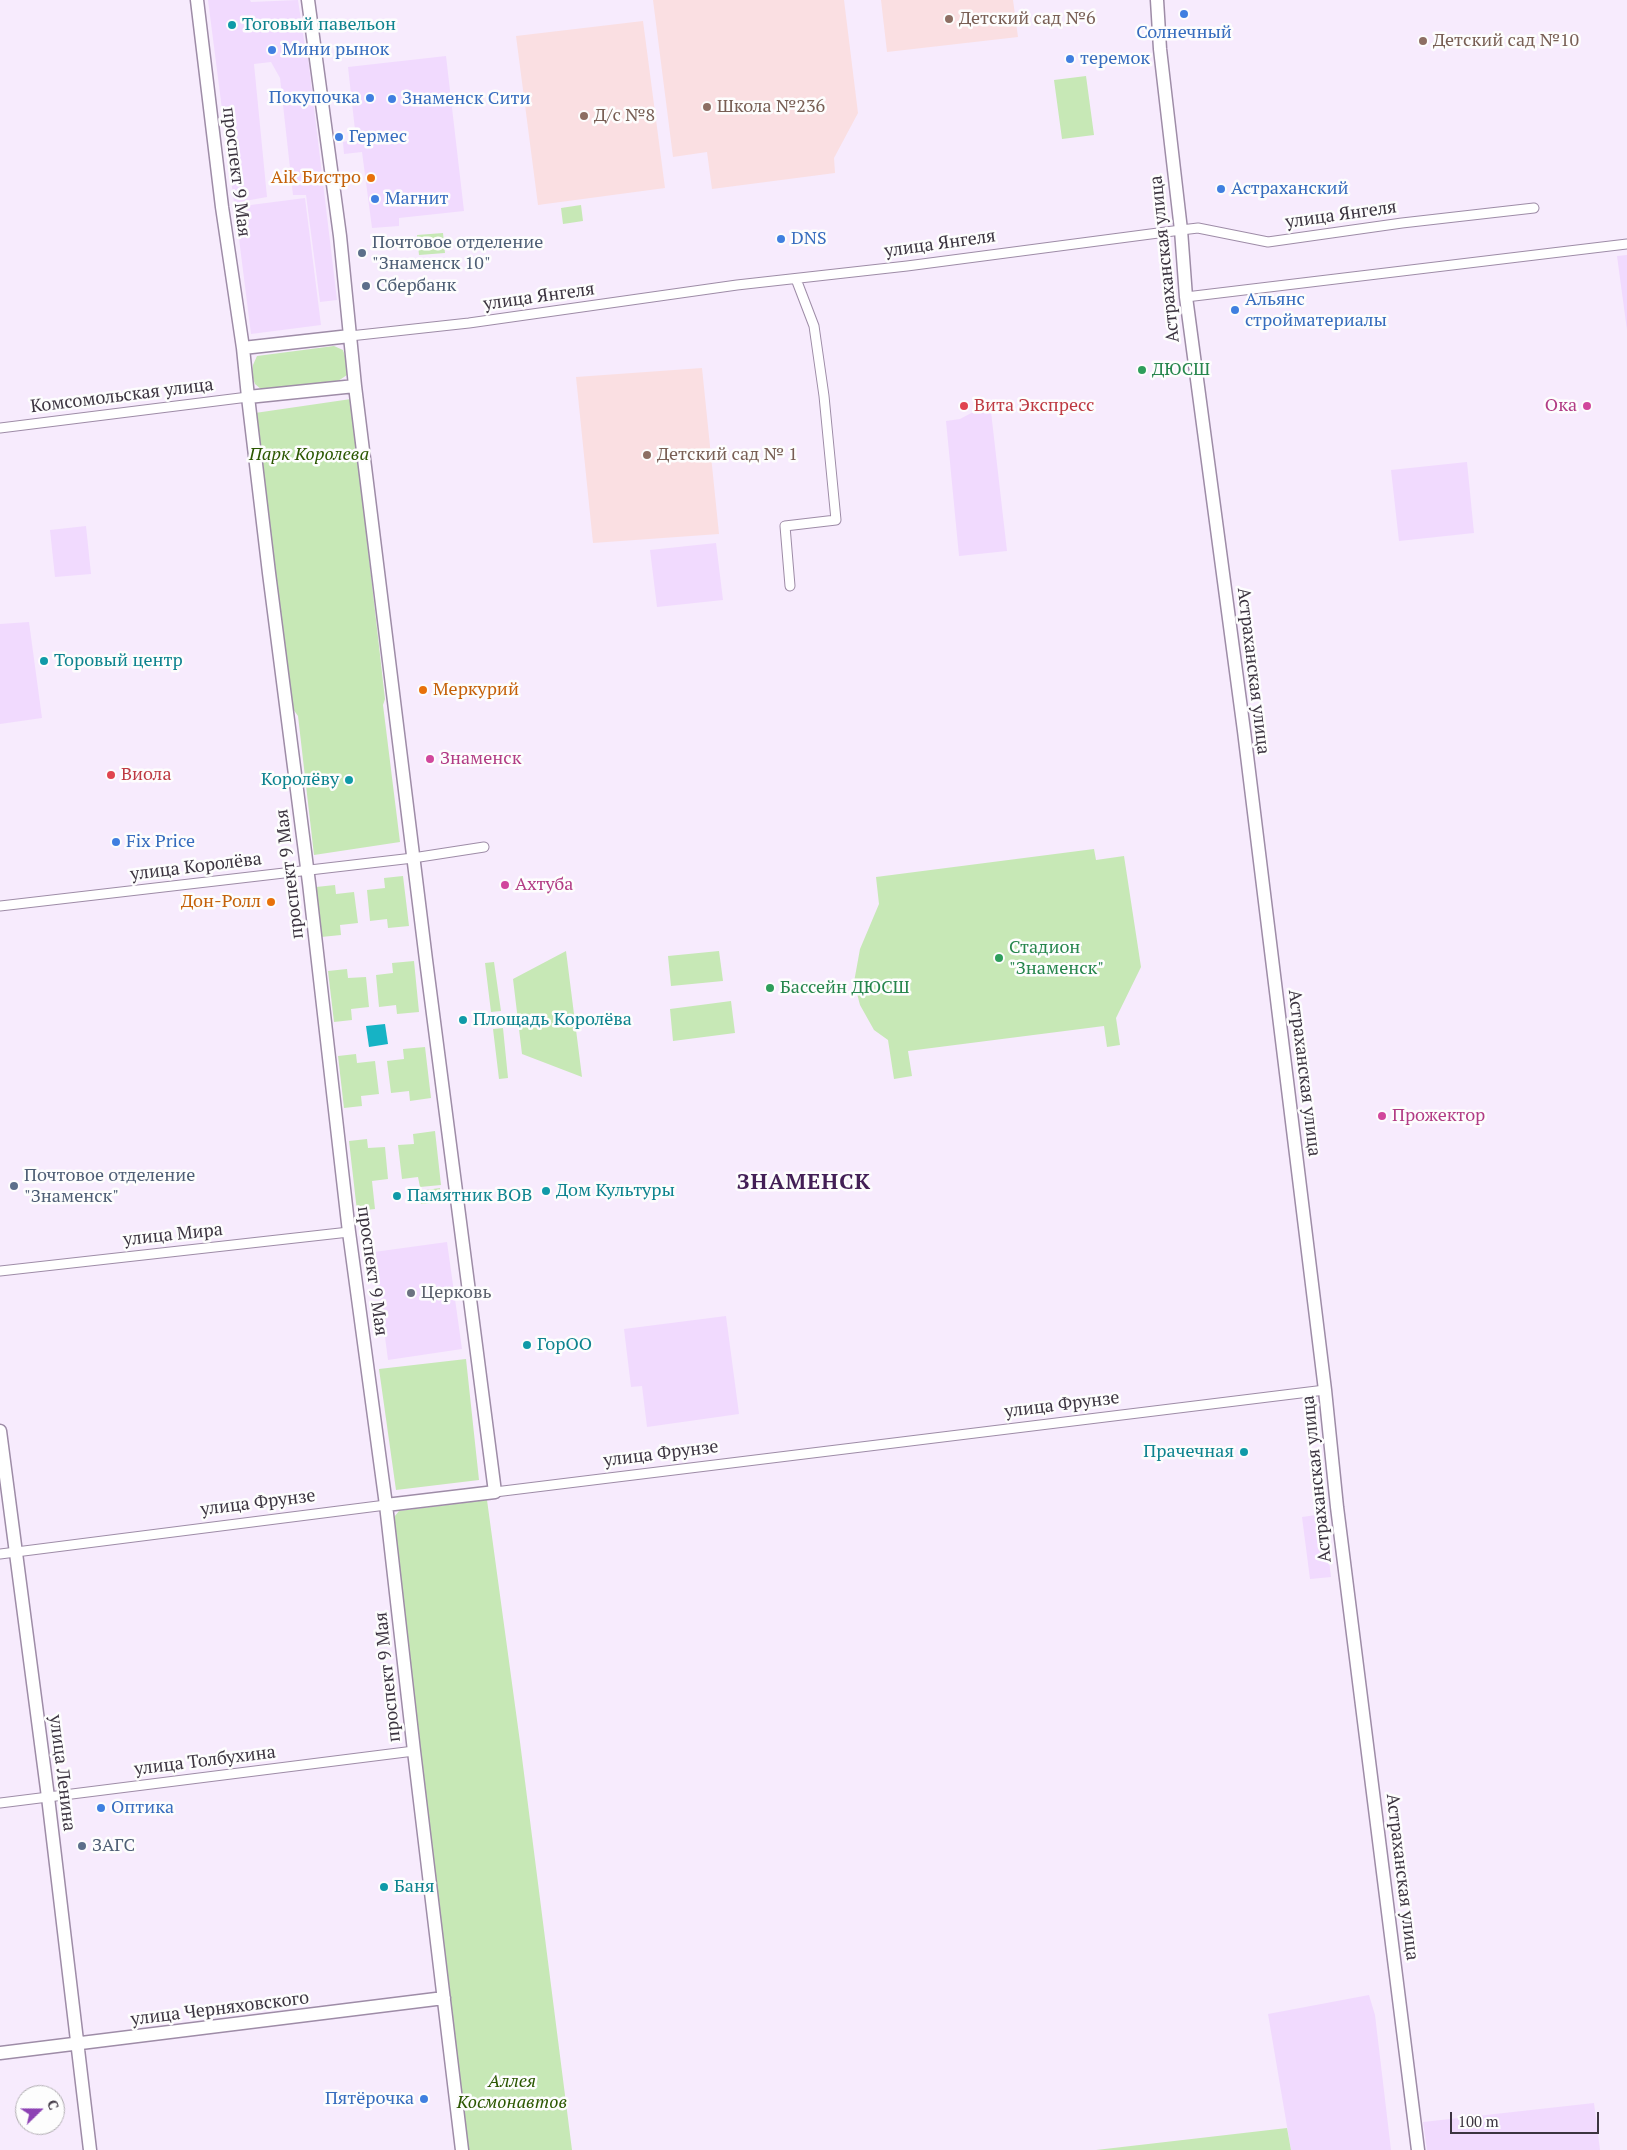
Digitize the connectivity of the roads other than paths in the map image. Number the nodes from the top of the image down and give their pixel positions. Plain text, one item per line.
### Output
1 (197, 0) edge
2 (308, 0) edge
3 (1157, 0) edge
4 (1534, 208) dead end
5 (1181, 230) junction
6 (1627, 244) edge
7 (796, 279) junction
8 (1186, 297) junction
9 (350, 336) junction
10 (243, 348) junction
11 (355, 386) junction
12 (248, 397) junction
13 (0, 428) edge
14 (790, 586) dead end
15 (484, 847) dead end
16 (413, 858) junction
17 (308, 871) junction
18 (0, 906) edge
19 (349, 1232) junction
20 (0, 1272) edge
21 (1325, 1390) junction
22 (0, 1431) edge
23 (495, 1492) junction
24 (386, 1505) junction
25 (15, 1552) junction
26 (0, 1554) edge
27 (414, 1751) junction
28 (48, 1797) junction
29 (0, 1803) edge
30 (444, 1998) junction
31 (77, 2044) junction
32 (0, 2054) edge
33 (90, 2150) edge
34 (462, 2150) edge
35 (1418, 2150) edge

1 - 10 street, проспект 9 Мая
2 - 9 street
3 - 5 street, Астраханская улица
4 - 5 street, улица Янгеля
5 - 7 street, улица Янгеля
5 - 8 street, Астраханская улица
6 - 8 street
7 - 9 street, улица Янгеля
7 - 14 street
8 - 21 street, Астраханская улица
9 - 10 street
9 - 11 street
10 - 12 street, проспект 9 Мая
11 - 12 street
11 - 16 street
12 - 13 street, Комсомольская улица
12 - 17 street, проспект 9 Мая
15 - 16 street, улица Королёва
16 - 17 street, улица Королёва
16 - 23 street
17 - 18 street, улица Королёва
17 - 19 street, проспект 9 Мая
19 - 20 street, улица Мира
19 - 24 street, проспект 9 Мая
21 - 23 street, улица Фрунзе
21 - 35 street, Астраханская улица
22 - 25 street, улица Ленина
23 - 24 street, улица Фрунзе
24 - 25 street, улица Фрунзе
24 - 27 street, проспект 9 Мая
25 - 26 street, улица Фрунзе
25 - 28 street, улица Ленина
27 - 28 street, улица Толбухина
27 - 30 street, проспект 9 Мая
28 - 29 street, улица Толбухина
28 - 31 street, улица Ленина
30 - 31 street, улица Черняховского
30 - 34 street, проспект 9 Мая
31 - 32 street, улица Черняховского
31 - 33 street, улица Ленина

